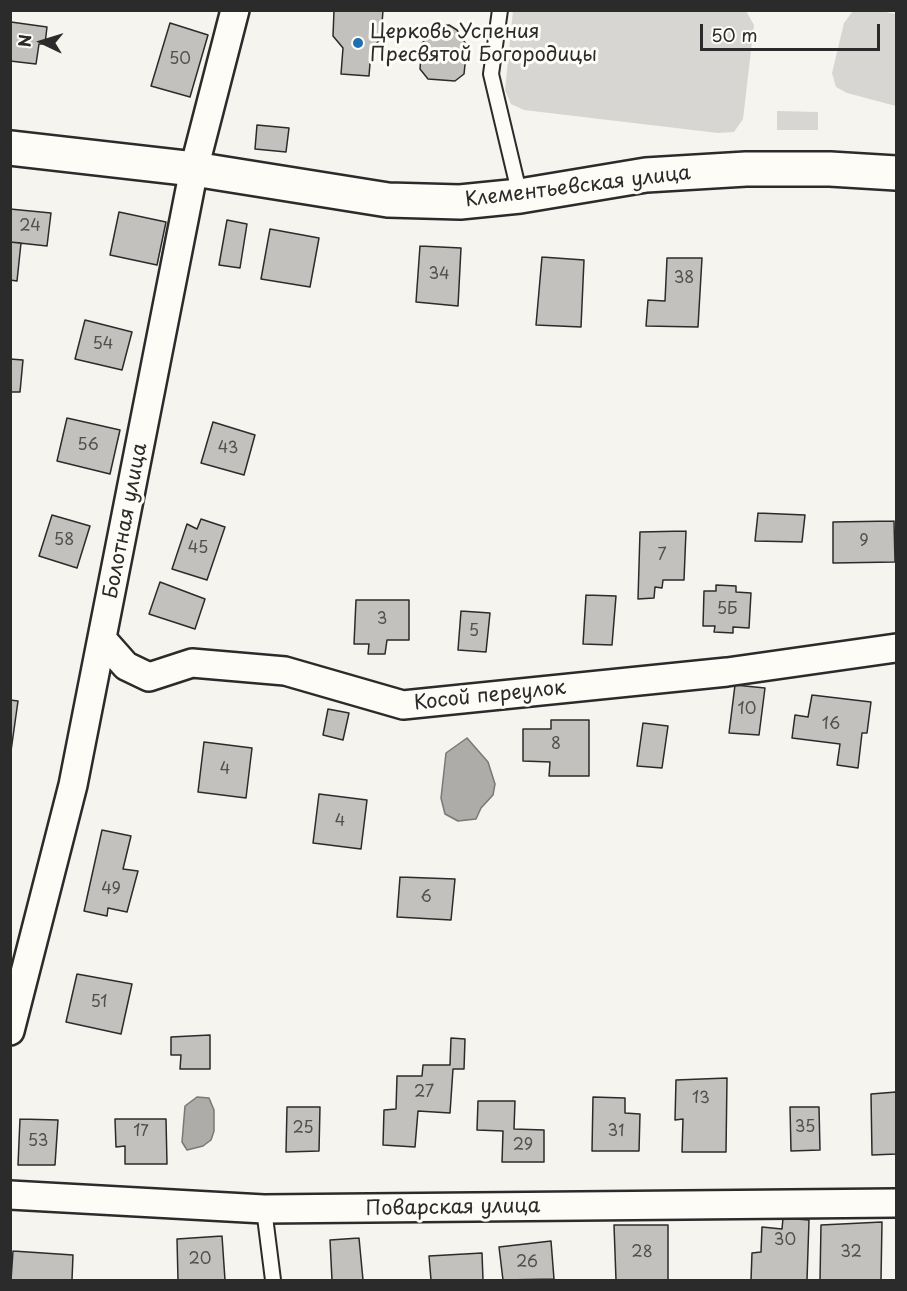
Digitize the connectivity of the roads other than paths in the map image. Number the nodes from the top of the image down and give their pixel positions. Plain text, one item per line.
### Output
1 (236, 10) edge
2 (500, 10) edge
3 (10, 148) edge
4 (194, 169) junction
5 (897, 172) edge
6 (520, 196) junction
7 (103, 640) junction
8 (897, 648) edge
9 (10, 1031) edge
10 (10, 1195) edge
11 (897, 1203) edge
12 (264, 1209) junction
13 (273, 1281) edge

1 - 4 street, Болотная улица
2 - 6 lane
3 - 4 street, Клементьевская улица
4 - 6 street, Клементьевская улица
4 - 7 street, Болотная улица
5 - 6 street, Клементьевская улица
7 - 8 street, Косой переулок
7 - 9 street, Болотная улица
10 - 12 street, Поварская улица
11 - 12 street, Поварская улица
12 - 13 lane

